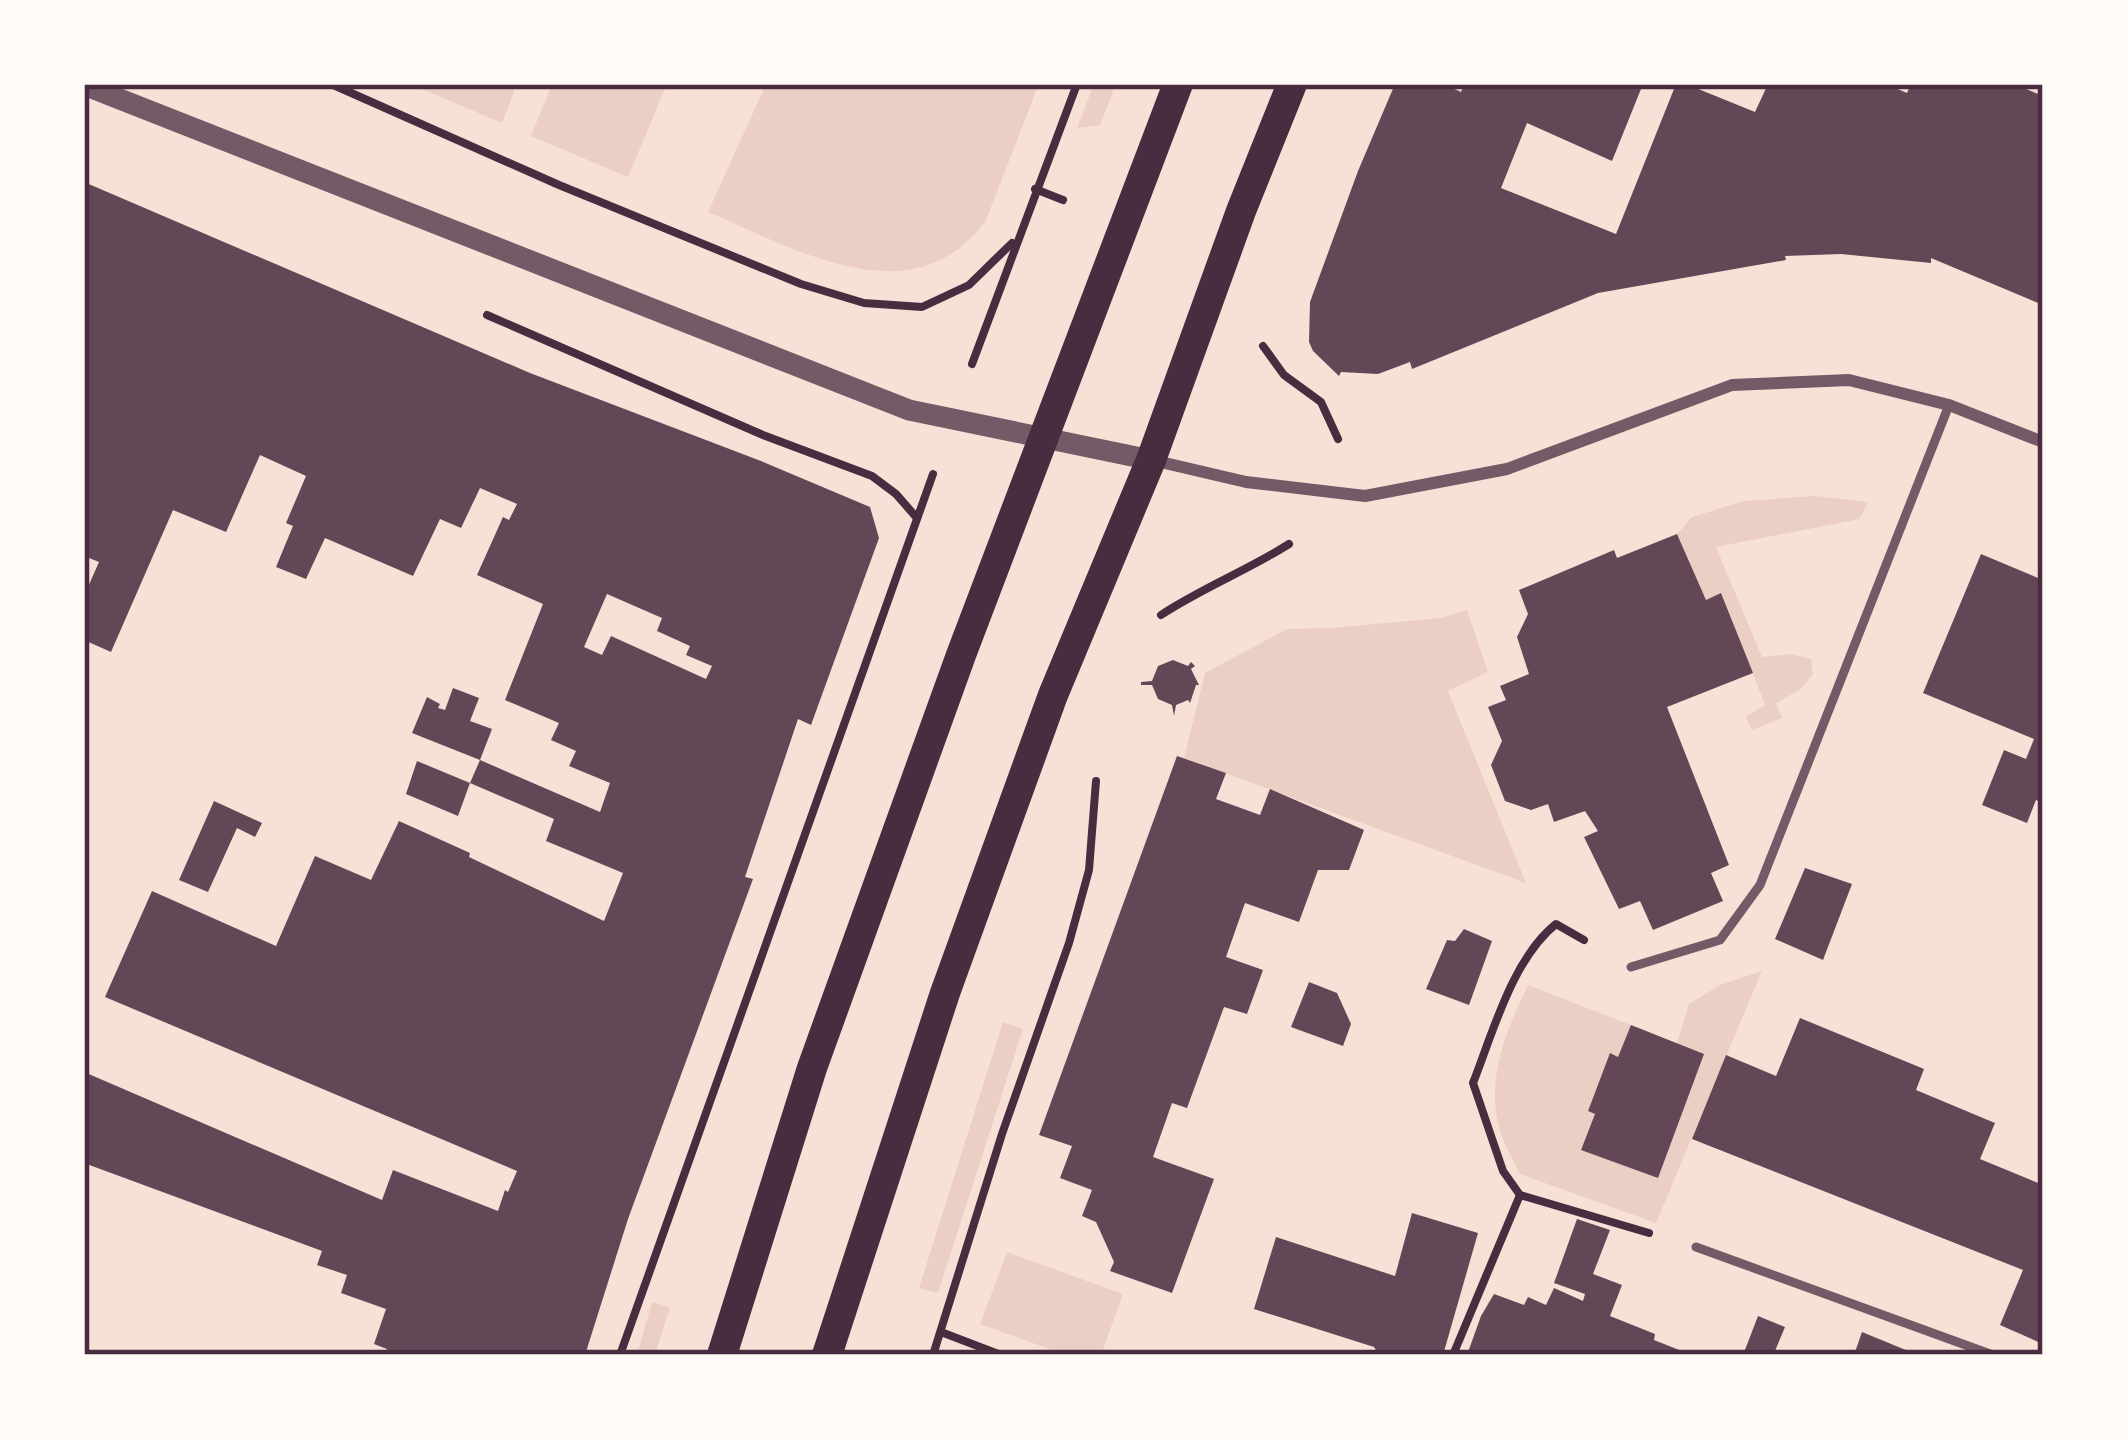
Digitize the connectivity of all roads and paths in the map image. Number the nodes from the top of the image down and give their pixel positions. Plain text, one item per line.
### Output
1 (331, 84) edge
2 (1077, 84) edge
3 (1178, 84) edge
4 (1292, 84) edge
5 (84, 85) edge
6 (1017, 237) junction
7 (1259, 330) dead end
8 (1949, 405) junction
9 (952, 420) junction
10 (1041, 439) junction
11 (2043, 442) edge
12 (1151, 460) junction
13 (1365, 496) junction
14 (1149, 622) dead end
15 (1097, 773) dead end
16 (1630, 967) joint
17 (1520, 1195) junction
18 (1696, 1247) joint
19 (940, 1332) junction
20 (620, 1355) edge
21 (722, 1355) edge
22 (827, 1355) edge
23 (933, 1355) edge
24 (1001, 1355) edge
25 (1453, 1355) edge
26 (1993, 1355) edge

1 - 6 path
2 - 6 path
3 - 10 main road
4 - 12 main road
5 - 9 street
6 - 9 path
7 - 13 path
8 - 11 street
8 - 13 street
8 - 16 lane
9 - 10 street
9 - 20 path
10 - 12 street
10 - 21 main road
12 - 13 street
12 - 22 main road
13 - 14 path
15 - 19 path
16 - 17 path
17 - 18 path
17 - 25 path
18 - 26 lane
19 - 23 path
19 - 24 path

